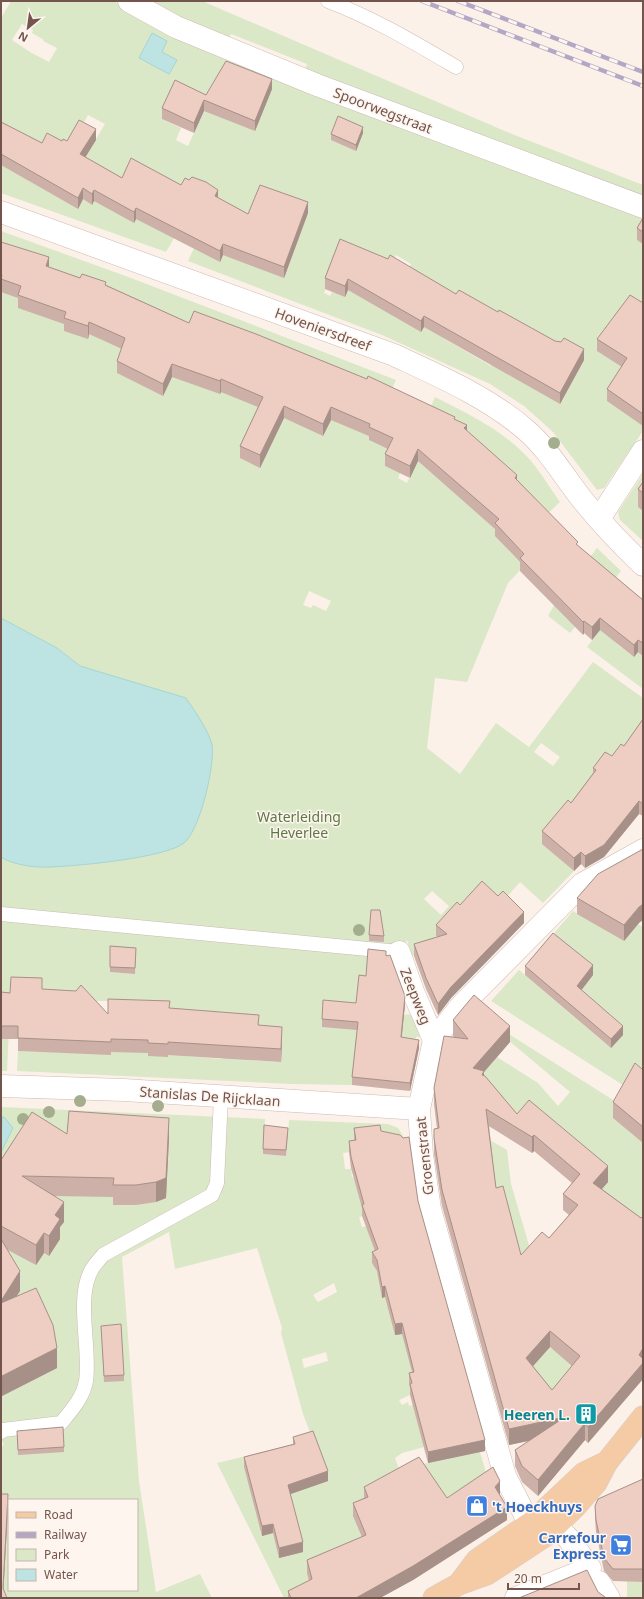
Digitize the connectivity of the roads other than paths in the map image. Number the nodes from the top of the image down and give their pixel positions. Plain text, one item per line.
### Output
1 (129, 1) edge
2 (328, 1) edge
3 (456, 67) dead end
4 (643, 207) edge
5 (1, 212) edge
6 (643, 451) edge
7 (598, 519) junction
8 (643, 565) edge
9 (643, 850) edge
10 (1, 914) edge
11 (399, 952) joint
12 (434, 1040) junction
13 (1, 1086) edge
14 (221, 1096) junction
15 (419, 1109) junction
16 (643, 1417) edge
17 (1, 1432) edge
18 (544, 1524) junction
19 (599, 1583) edge
20 (434, 1598) edge
21 (516, 1598) edge

1 - 4 street, Spoorwegstraat
2 - 3 lane
5 - 7 street, Hoveniersdreef
6 - 7 street
7 - 8 street, Hoveniersdreef
9 - 12 street, Groenstraat
10 - 11 lane
11 - 12 street, Zeepweg
12 - 15 street, Groenstraat
13 - 14 street, Stanislas De Rijcklaan
14 - 15 street, Stanislas De Rijcklaan
14 - 17 lane
15 - 18 street, Groenstraat
16 - 18 main road
18 - 19 street, Groenstraat
18 - 20 main road
19 - 21 street

